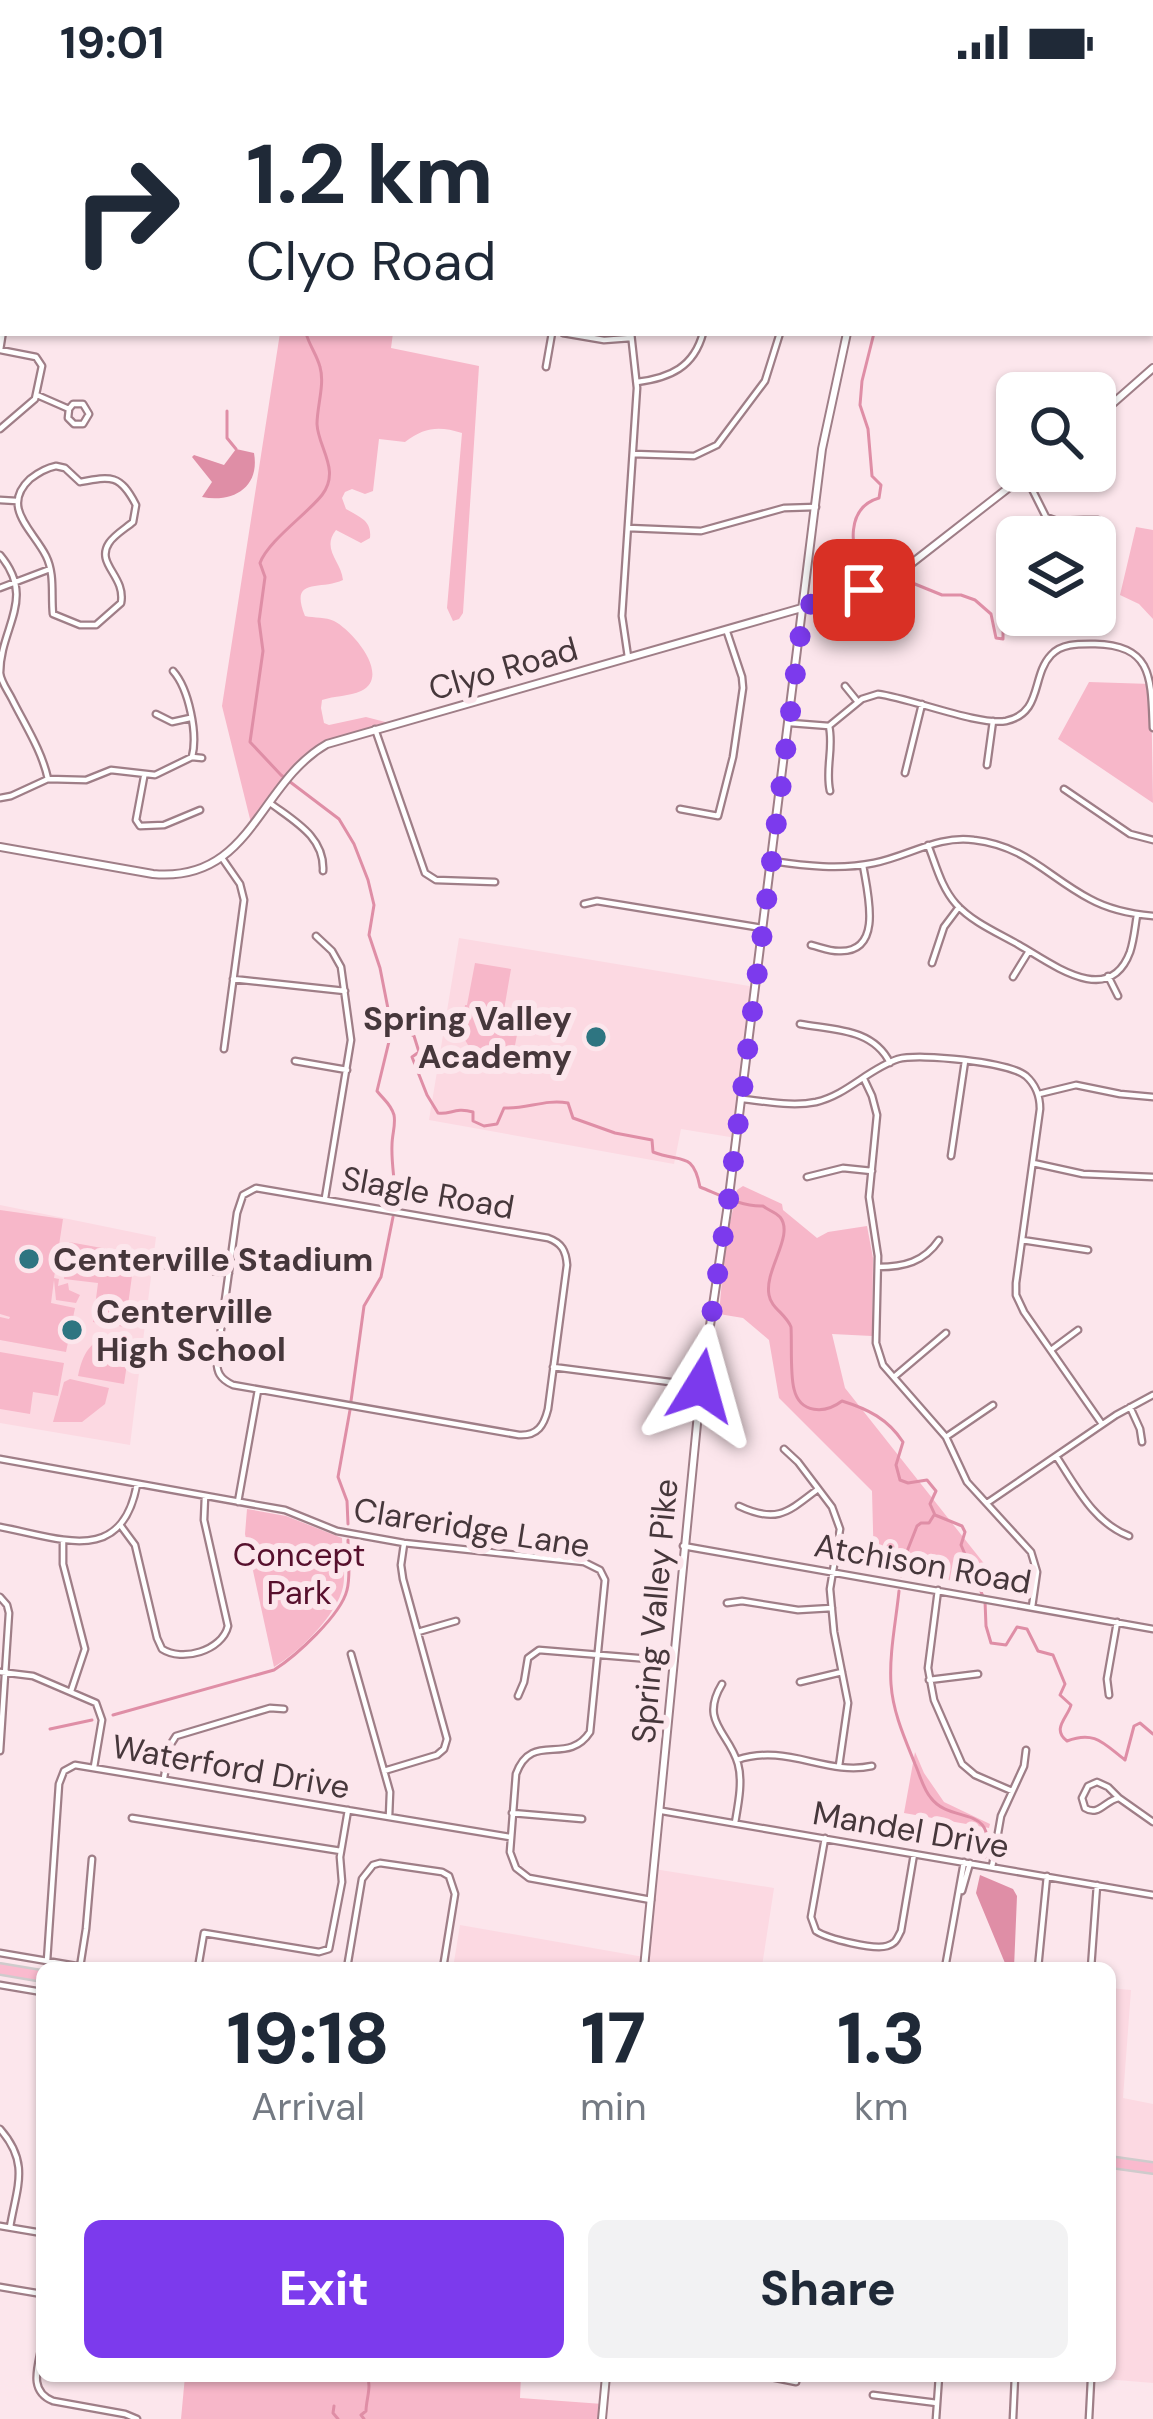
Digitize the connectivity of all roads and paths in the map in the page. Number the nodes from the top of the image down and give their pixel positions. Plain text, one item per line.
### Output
1 (550, 336) edge
2 (581, 336) edge
3 (626, 336) edge
4 (631, 336) edge
5 (702, 336) edge
6 (779, 336) edge
7 (846, 336) edge
8 (0, 350) edge
9 (545, 367) dead end
10 (1153, 368) edge
11 (637, 382) junction
12 (36, 395) junction
13 (1116, 400) edge
14 (69, 409) dead end
15 (0, 429) edge
16 (633, 454) junction
17 (1003, 492) edge
18 (0, 500) edge
19 (17, 501) junction
20 (816, 507) junction
21 (628, 528) junction
22 (0, 555) edge
23 (50, 568) junction
24 (15, 582) junction
25 (0, 588) edge
26 (804, 606) junction
27 (726, 629) junction
28 (628, 658) junction
29 (173, 671) dead end
30 (844, 686) dead end
31 (858, 702) junction
32 (922, 704) junction
33 (156, 714) dead end
34 (190, 718) junction
35 (993, 721) junction
36 (790, 723) junction
37 (829, 726) junction
38 (1153, 728) edge
39 (375, 729) junction
40 (192, 757) junction
41 (202, 758) dead end
42 (987, 765) dead end
43 (905, 772) dead end
44 (144, 776) junction
45 (48, 778) junction
46 (1064, 789) dead end
47 (830, 791) dead end
48 (0, 798) edge
49 (272, 800) junction
50 (680, 809) dead end
51 (200, 810) dead end
52 (1153, 840) edge
53 (928, 845) junction
54 (0, 847) edge
55 (222, 858) junction
56 (772, 862) junction
57 (863, 865) junction
58 (323, 871) dead end
59 (495, 882) dead end
60 (584, 904) dead end
61 (959, 907) junction
62 (1137, 915) junction
63 (1153, 916) edge
64 (762, 928) junction
65 (316, 936) dead end
66 (811, 945) dead end
67 (1029, 951) junction
68 (932, 963) dead end
69 (1108, 976) junction
70 (1013, 977) dead end
71 (233, 979) junction
72 (345, 991) junction
73 (1118, 996) dead end
74 (800, 1024) dead end
75 (224, 1049) dead end
76 (295, 1061) dead end
77 (964, 1061) junction
78 (890, 1063) junction
79 (347, 1070) junction
80 (864, 1078) junction
81 (1039, 1094) junction
82 (1153, 1097) edge
83 (742, 1099) junction
84 (951, 1156) dead end
85 (1033, 1163) junction
86 (872, 1171) junction
87 (807, 1177) dead end
88 (1153, 1177) edge
89 (325, 1198) junction
90 (939, 1240) dead end
91 (1022, 1240) junction
92 (1088, 1250) dead end
93 (162, 1265) dead end
94 (878, 1267) junction
95 (229, 1273) junction
96 (1078, 1330) dead end
97 (946, 1333) dead end
98 (1051, 1350) junction
99 (553, 1367) junction
100 (894, 1377) junction
101 (701, 1386) junction
102 (258, 1390) junction
103 (1153, 1395) edge
104 (993, 1405) dead end
105 (1130, 1407) junction
106 (1102, 1424) junction
107 (946, 1437) junction
108 (1142, 1442) dead end
109 (784, 1449) dead end
110 (1055, 1456) junction
111 (0, 1460) edge
112 (137, 1484) junction
113 (818, 1489) junction
114 (205, 1496) junction
115 (238, 1502) junction
116 (987, 1504) junction
117 (740, 1506) dead end
118 (121, 1526) junction
119 (0, 1527) edge
120 (1129, 1536) dead end
121 (63, 1538) junction
122 (404, 1543) junction
123 (683, 1546) junction
124 (833, 1571) junction
125 (938, 1590) junction
126 (0, 1597) edge
127 (727, 1603) dead end
128 (1032, 1607) junction
129 (832, 1608) junction
130 (456, 1622) dead end
131 (1117, 1622) junction
132 (1153, 1629) edge
133 (418, 1632) junction
134 (351, 1654) dead end
135 (599, 1654) junction
136 (674, 1661) junction
137 (3, 1672) edge
138 (842, 1672) junction
139 (978, 1674) dead end
140 (929, 1680) junction
141 (800, 1682) dead end
142 (722, 1684) dead end
143 (71, 1691) junction
144 (1109, 1695) dead end
145 (518, 1696) dead end
146 (284, 1709) dead end
147 (1026, 1750) dead end
148 (0, 1751) edge
149 (737, 1760) junction
150 (839, 1766) junction
151 (872, 1766) dead end
152 (94, 1767) junction
153 (384, 1771) junction
154 (164, 1778) junction
155 (1012, 1791) junction
156 (1119, 1798) junction
157 (348, 1810) junction
158 (660, 1810) junction
159 (512, 1813) junction
160 (389, 1817) junction
161 (132, 1818) dead end
162 (582, 1819) dead end
163 (735, 1822) junction
164 (1153, 1822) edge
165 (510, 1837) junction
166 (825, 1838) junction
167 (341, 1852) junction
168 (914, 1854) junction
169 (92, 1859) dead end
170 (967, 1863) junction
171 (992, 1867) junction
172 (1047, 1876) junction
173 (1097, 1885) junction
174 (1153, 1894) edge
175 (651, 1900) junction
176 (0, 1953) edge
177 (47, 1961) junction
178 (53, 1962) edge
179 (84, 1962) edge
180 (199, 1962) edge
181 (348, 1962) edge
182 (444, 1962) edge
183 (645, 1962) edge
184 (947, 1962) edge
185 (1039, 1962) edge
186 (1091, 1962) edge
187 (0, 1969) edge
188 (36, 1975) edge
189 (0, 1985) edge
190 (36, 1991) edge
191 (0, 2129) edge
192 (1116, 2163) edge
193 (1153, 2168) edge
194 (0, 2226) edge
195 (10, 2227) junction
196 (36, 2232) edge
197 (0, 2287) edge
198 (36, 2293) edge
199 (36, 2382) edge
200 (605, 2382) edge
201 (939, 2382) edge
202 (1015, 2382) edge
203 (1091, 2382) edge
204 (873, 2395) dead end
205 (938, 2403) junction
206 (137, 2419) edge
207 (602, 2419) edge
208 (937, 2419) edge
209 (1012, 2419) edge
210 (1088, 2419) edge

1 - 9 street
2 - 3 street
4 - 11 street
5 - 11 street
6 - 16 street
7 - 20 street, Spring Valley Pike
8 - 12 street
10 - 13 street
11 - 16 street
12 - 14 street
12 - 15 street
16 - 21 street
17 - 26 street, Clyo Road
18 - 19 street
19 - 23 street
19 - 23 street
20 - 21 street
20 - 26 street, Spring Valley Pike
21 - 28 street
22 - 24 street
23 - 24 street
24 - 25 street
24 - 45 street
26 - 27 street, Clyo Road
26 - 36 street, Spring Valley Pike
27 - 28 street, Clyo Road
27 - 50 street
28 - 39 street, Clyo Road
29 - 34 street
30 - 31 street
31 - 32 street
31 - 37 street
32 - 35 street
32 - 43 street
33 - 34 street
34 - 40 street
35 - 38 street
35 - 42 street
36 - 37 street
36 - 56 street, Spring Valley Pike
37 - 47 street
39 - 49 street, Clyo Road
39 - 59 street
40 - 41 street
40 - 44 street
44 - 45 street
44 - 51 street
45 - 48 street
46 - 52 street
49 - 55 street, Clyo Road
49 - 58 street
53 - 57 street
53 - 61 street
53 - 62 street
54 - 55 street
55 - 71 street
56 - 57 street
56 - 64 street, Spring Valley Pike
57 - 66 street
60 - 64 street
61 - 67 street
61 - 68 street
62 - 63 street
62 - 69 street
64 - 83 street, Spring Valley Pike
65 - 72 street
67 - 69 street
67 - 70 street
69 - 73 street
71 - 72 street
71 - 75 street
72 - 79 street
74 - 78 street
76 - 79 street
77 - 78 street
77 - 81 street
77 - 84 street
78 - 80 street
79 - 89 street
80 - 83 street
80 - 86 street
81 - 82 street
81 - 85 street
83 - 101 street, Spring Valley Pike
85 - 88 street
85 - 91 street
86 - 87 street
86 - 94 street
89 - 95 street, Slagle Road
89 - 99 street, Slagle Road
90 - 94 street
91 - 92 street
91 - 98 street
93 - 95 street
94 - 100 street
95 - 102 street
96 - 98 street
97 - 100 street
98 - 106 street
99 - 101 street
99 - 102 street
100 - 107 street
101 - 123 street, Spring Valley Pike
102 - 115 street
103 - 105 street
104 - 107 street
105 - 106 street
105 - 108 street
106 - 110 street
107 - 116 street
109 - 113 street
110 - 116 street
110 - 120 street
111 - 112 street, Clareridge Lane
112 - 114 street, Clareridge Lane
112 - 118 street
113 - 117 street
113 - 124 street
114 - 115 street, Clareridge Lane
114 - 118 street
115 - 122 street, Clareridge Lane
116 - 128 street
118 - 121 street
119 - 121 street
121 - 143 street
122 - 133 street
122 - 135 street, Clareridge Lane
123 - 124 street, Atchison Road
123 - 136 street, Spring Valley Pike
124 - 125 street, Atchison Road
124 - 129 street
125 - 128 street, Atchison Road
125 - 140 street
126 - 137 street
127 - 129 street
128 - 131 street, Atchison Road
129 - 138 street
130 - 133 street
131 - 132 street, Atchison Road
131 - 144 street
133 - 153 street
134 - 153 street
135 - 136 street
135 - 145 street
135 - 159 street, Clareridge Lane
136 - 158 street, Spring Valley Pike
137 - 143 street
137 - 148 street
138 - 141 street
138 - 150 street
139 - 140 street
140 - 155 street
142 - 149 street
143 - 152 street
146 - 154 street
147 - 155 street
149 - 150 street
149 - 163 street
150 - 151 street
152 - 154 street, Waterford Drive
152 - 177 street, Waterford Drive
153 - 160 street
154 - 157 street, Waterford Drive
155 - 171 street
156 - 156 street
156 - 164 street
157 - 160 street, Waterford Drive
157 - 167 street
158 - 163 street, Mandel Drive
158 - 175 street, Spring Valley Pike
159 - 162 street
159 - 165 street, Clareridge Lane
160 - 165 street, Waterford Drive
161 - 167 street
163 - 166 street, Mandel Drive
165 - 175 street
166 - 168 street, Mandel Drive
166 - 168 street
167 - 180 street
168 - 170 street, Mandel Drive
169 - 179 street
170 - 171 street, Mandel Drive
170 - 184 street
171 - 172 street, Mandel Drive
172 - 173 street, Mandel Drive
172 - 185 street
173 - 174 street, Mandel Drive
173 - 186 street
175 - 183 street, Spring Valley Pike
176 - 177 street
177 - 178 street
181 - 182 street
187 - 188 main road
189 - 190 street
191 - 195 street
192 - 193 main road
194 - 195 street
195 - 196 street
197 - 198 street
199 - 206 street
200 - 207 street
201 - 205 street
202 - 209 street
203 - 210 street
204 - 205 street
205 - 208 street

